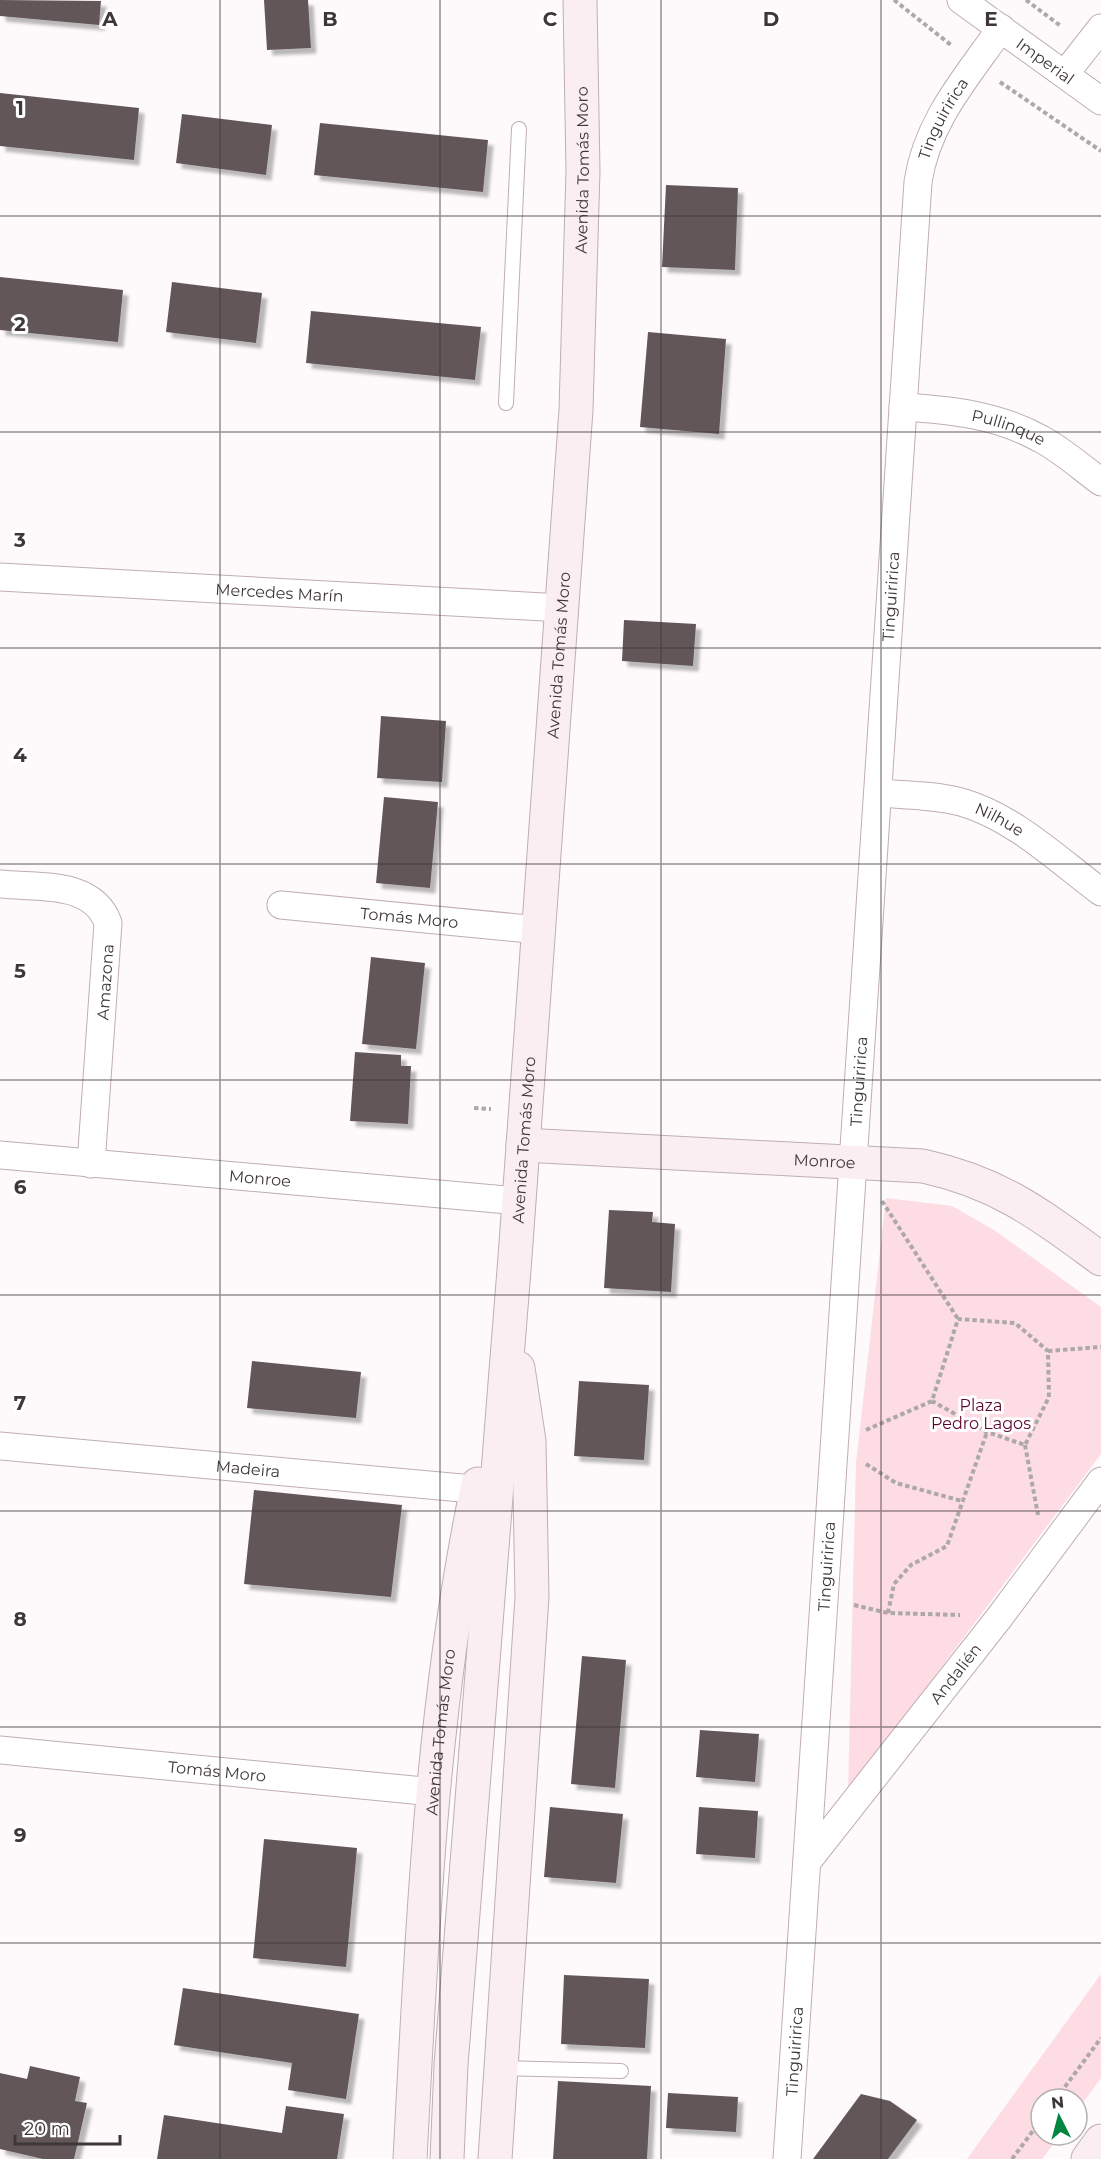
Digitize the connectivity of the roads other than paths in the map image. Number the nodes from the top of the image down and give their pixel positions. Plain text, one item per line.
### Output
1 (580, 0) edge
2 (961, 0) edge
3 (1001, 28) junction
4 (1101, 28) edge
5 (1065, 74) junction
6 (1101, 101) edge
7 (519, 129) dead end
8 (506, 404) dead end
9 (903, 407) junction
10 (1101, 482) edge
11 (0, 577) edge
12 (561, 608) junction
13 (878, 793) junction
14 (0, 884) edge
15 (1101, 892) edge
16 (281, 905) dead end
17 (539, 930) junction
18 (522, 1145) junction
19 (0, 1155) edge
20 (91, 1164) junction
21 (853, 1164) junction
22 (519, 1201) junction
23 (1101, 1259) edge
24 (510, 1310) junction
25 (0, 1446) edge
26 (1101, 1481) edge
27 (486, 1490) junction
28 (0, 1750) edge
29 (434, 1792) junction
30 (807, 1862) junction
31 (502, 2068) junction
32 (621, 2071) dead end
33 (1101, 2140) edge
34 (410, 2159) edge
35 (447, 2159) edge
36 (495, 2159) edge
37 (787, 2159) edge
38 (1088, 2159) edge

1 - 12 main road, Avenida Tomás Moro
2 - 3 street, Imperial
3 - 5 street, Imperial
3 - 9 street, Tinguiririca
4 - 5 street
5 - 6 street, Imperial
7 - 8 lane
9 - 10 street, Pullinque
9 - 13 street, Tinguiririca
11 - 12 street, Mercedes Marín
12 - 17 main road, Avenida Tomás Moro
13 - 15 street, Nilhue
13 - 21 street, Tinguiririca
14 - 20 street, Amazona
16 - 17 street, Tomás Moro
17 - 18 main road, Avenida Tomás Moro
18 - 21 main road, Monroe
18 - 22 main road, Avenida Tomás Moro
19 - 20 street, Monroe
20 - 22 street, Monroe
21 - 23 main road, Monroe
21 - 30 street, Tinguiririca
22 - 24 main road, Avenida Tomás Moro
24 - 27 main road, Avenida Tomás Moro
24 - 31 main road, Avenida Tomás Moro
25 - 27 street, Madeira
26 - 30 street, Andalién
27 - 29 main road, Avenida Tomás Moro
27 - 35 main road, Avenida Tomás Moro
28 - 29 street, Tomás Moro
29 - 34 main road, Avenida Tomás Moro
30 - 37 street, Tinguiririca
31 - 32 lane
31 - 36 main road, Avenida Tomás Moro
33 - 38 main road

